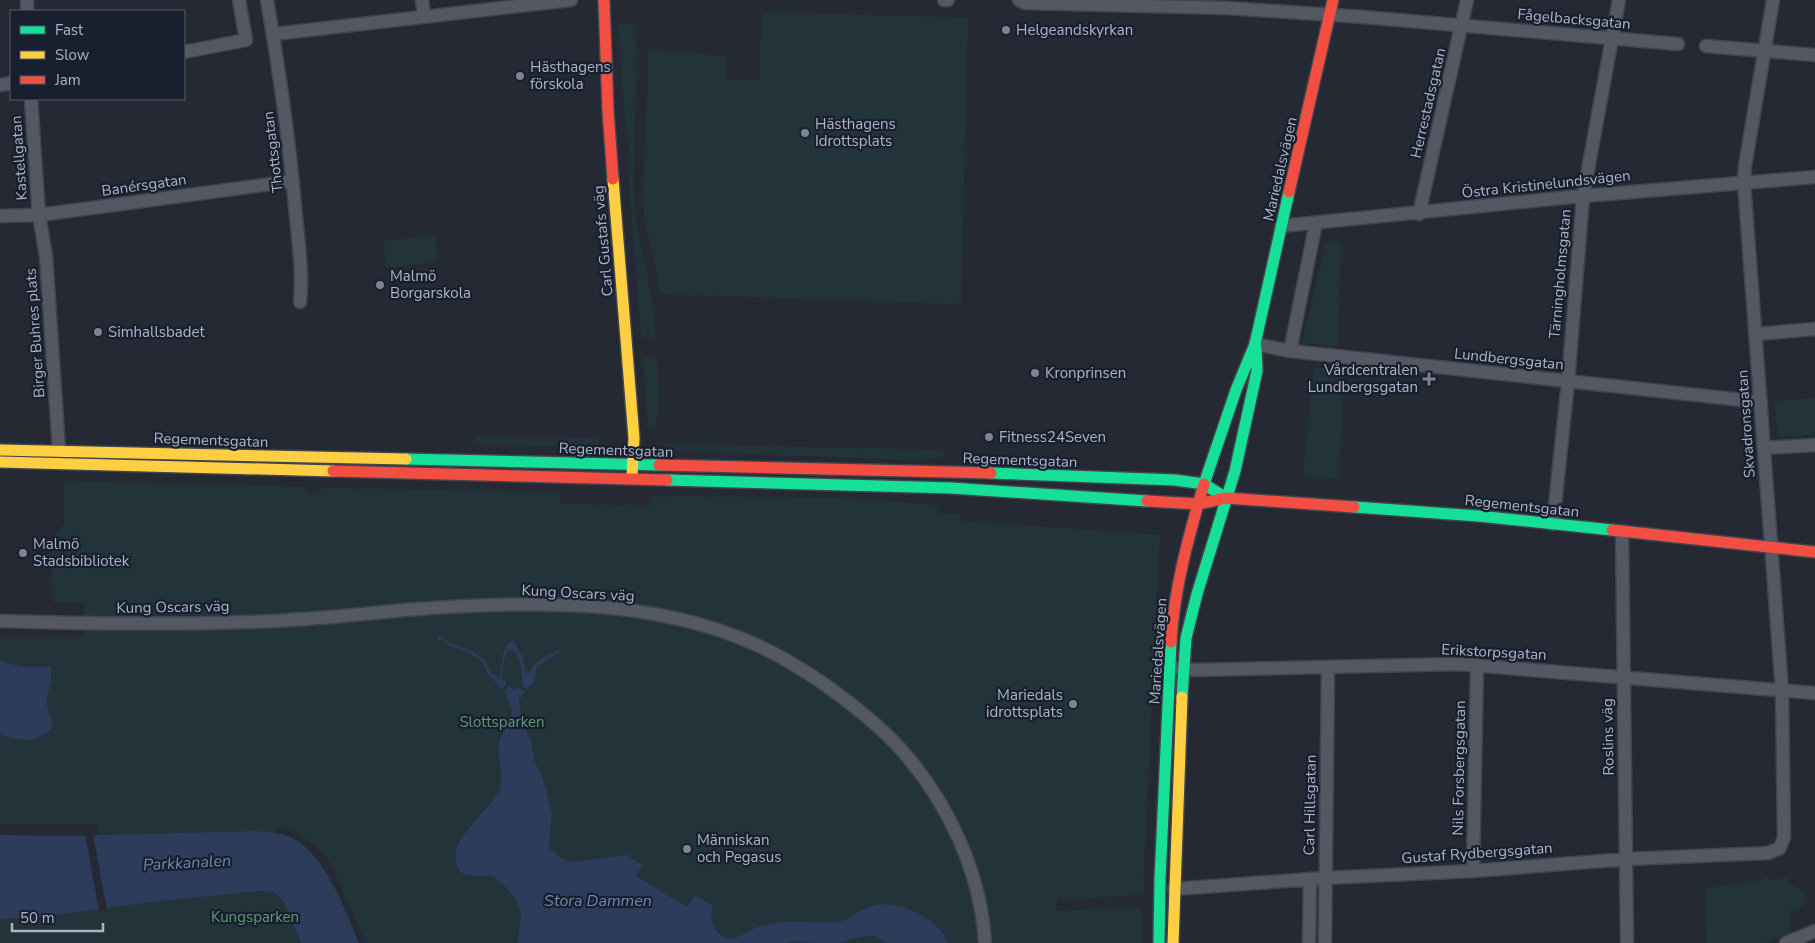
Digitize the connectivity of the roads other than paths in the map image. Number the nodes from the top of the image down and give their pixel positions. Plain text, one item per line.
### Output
1 (238, 0) edge
2 (267, 0) edge
3 (422, 0) edge
4 (571, 0) edge
5 (604, 0) edge
6 (1018, 0) edge
7 (1333, 0) edge
8 (1467, 0) edge
9 (1619, 0) edge
10 (1773, 0) edge
11 (1162, 3) edge
12 (1330, 16) junction
13 (424, 18) junction
14 (1462, 26) junction
15 (274, 34) junction
16 (1612, 38) junction
17 (1678, 44) dead end
18 (1706, 46) dead end
19 (1763, 51) junction
20 (185, 52) edge
21 (1815, 55) edge
22 (31, 100) edge
23 (1815, 177) edge
24 (293, 181) junction
25 (1744, 182) junction
26 (1582, 197) junction
27 (1419, 214) junction
28 (39, 215) junction
29 (0, 216) edge
30 (1316, 223) junction
31 (1281, 226) junction
32 (300, 302) dead end
33 (1815, 329) edge
34 (1756, 334) junction
35 (1256, 344) junction
36 (1290, 352) junction
37 (1568, 382) junction
38 (1761, 402) junction
39 (1815, 445) edge
40 (1764, 448) junction
41 (0, 450) edge
42 (59, 450) junction
43 (0, 462) edge
44 (633, 465) junction
45 (632, 479) junction
46 (1204, 484) junction
47 (1226, 498) junction
48 (1198, 504) junction
49 (1553, 524) junction
50 (1622, 531) junction
51 (1772, 548) junction
52 (1815, 552) edge
53 (0, 621) edge
54 (1477, 665) junction
55 (1328, 667) junction
56 (1177, 668) junction
57 (1623, 678) junction
58 (1782, 691) junction
59 (1815, 693) edge
60 (1780, 848) joint
61 (1626, 859) junction
62 (1473, 870) junction
63 (1325, 878) junction
64 (1310, 879) junction
65 (1174, 889) junction
66 (1815, 931) edge
67 (985, 943) edge
68 (1159, 943) edge
69 (1173, 943) edge
70 (1310, 943) edge
71 (1325, 943) edge
72 (1627, 943) edge
73 (1786, 943) edge

1 - 20 street
2 - 15 street, Thottsgatan
3 - 13 street
4 - 13 street
5 - 44 main road, Carl Gustafs väg
6 - 11 street, Fågelbacksgatan
7 - 12 main road, Mariedalsvägen
8 - 14 street, Herrestadsgatan
9 - 16 street, Tärningholmsgatan
10 - 19 street, Skvadronsgatan
11 - 12 street, Fågelbacksgatan
12 - 14 street, Fågelbacksgatan
12 - 31 main road, Mariedalsvägen
13 - 15 street
14 - 16 street, Fågelbacksgatan
14 - 27 street, Herrestadsgatan
15 - 24 street, Thottsgatan
16 - 17 street, Fågelbacksgatan
16 - 26 street, Tärningholmsgatan
18 - 19 street
19 - 21 street
19 - 25 street, Skvadronsgatan
22 - 28 street, Kastellgatan
23 - 25 street, Östra Kristinelundsvägen
24 - 28 street, Banérsgatan
24 - 32 street, Thottsgatan
25 - 26 street, Östra Kristinelundsvägen
25 - 34 street, Skvadronsgatan
26 - 27 street, Östra Kristinelundsvägen
26 - 37 street, Tärningholmsgatan
27 - 30 street, Östra Kristinelundsvägen
28 - 29 street, Banérsgatan
28 - 42 street, Birger Buhres plats
30 - 31 street, Östra Kristinelundsvägen
30 - 36 street
31 - 35 main road, Mariedalsvägen
33 - 34 street
34 - 38 street, Skvadronsgatan
35 - 36 street, Lundbergsgatan
35 - 46 main road, Mariedalsvägen
35 - 47 main road, Mariedalsvägen
36 - 37 street, Lundbergsgatan
37 - 38 street, Lundbergsgatan
37 - 49 street, Tärningholmsgatan
38 - 40 street, Skvadronsgatan
39 - 40 street
40 - 51 street, Skvadronsgatan
41 - 42 main road, Regementsgatan
42 - 44 main road, Regementsgatan
43 - 45 main road, Regementsgatan
44 - 45 main road, Carl Gustafs väg
44 - 46 main road, Regementsgatan
45 - 48 main road, Regementsgatan
46 - 47 main road, Regementsgatan
46 - 48 main road, Mariedalsvägen
47 - 48 main road, Regementsgatan
47 - 49 main road, Regementsgatan
47 - 56 main road, Mariedalsvägen
48 - 56 main road, Mariedalsvägen
49 - 50 main road, Regementsgatan
50 - 51 main road, Regementsgatan
50 - 57 street, Roslins väg
51 - 52 main road, Regementsgatan
51 - 58 street, Skvadronsgatan
53 - 67 street, Kung Oscars väg
54 - 55 street, Erikstorpsgatan
54 - 57 street, Erikstorpsgatan
54 - 62 street, Nils Forsbergsgatan
55 - 56 street, Erikstorpsgatan
55 - 63 street, Carl Hillsgatan
56 - 65 main road, Mariedalsvägen
56 - 68 main road, Mariedalsvägen
57 - 58 street, Erikstorpsgatan
57 - 61 street, Roslins väg
58 - 59 street, Erikstorpsgatan
58 - 60 street, Skvadronsgatan
60 - 61 street, Gustaf Rydbergsgatan
61 - 62 street, Gustaf Rydbergsgatan
61 - 72 street, Roslins väg
62 - 63 street, Gustaf Rydbergsgatan
63 - 64 street, Gustaf Rydbergsgatan
63 - 71 street, Carl Hillsgatan
64 - 65 street, Gustaf Rydbergsgatan
64 - 70 street
65 - 69 main road, Mariedalsvägen
66 - 73 street

